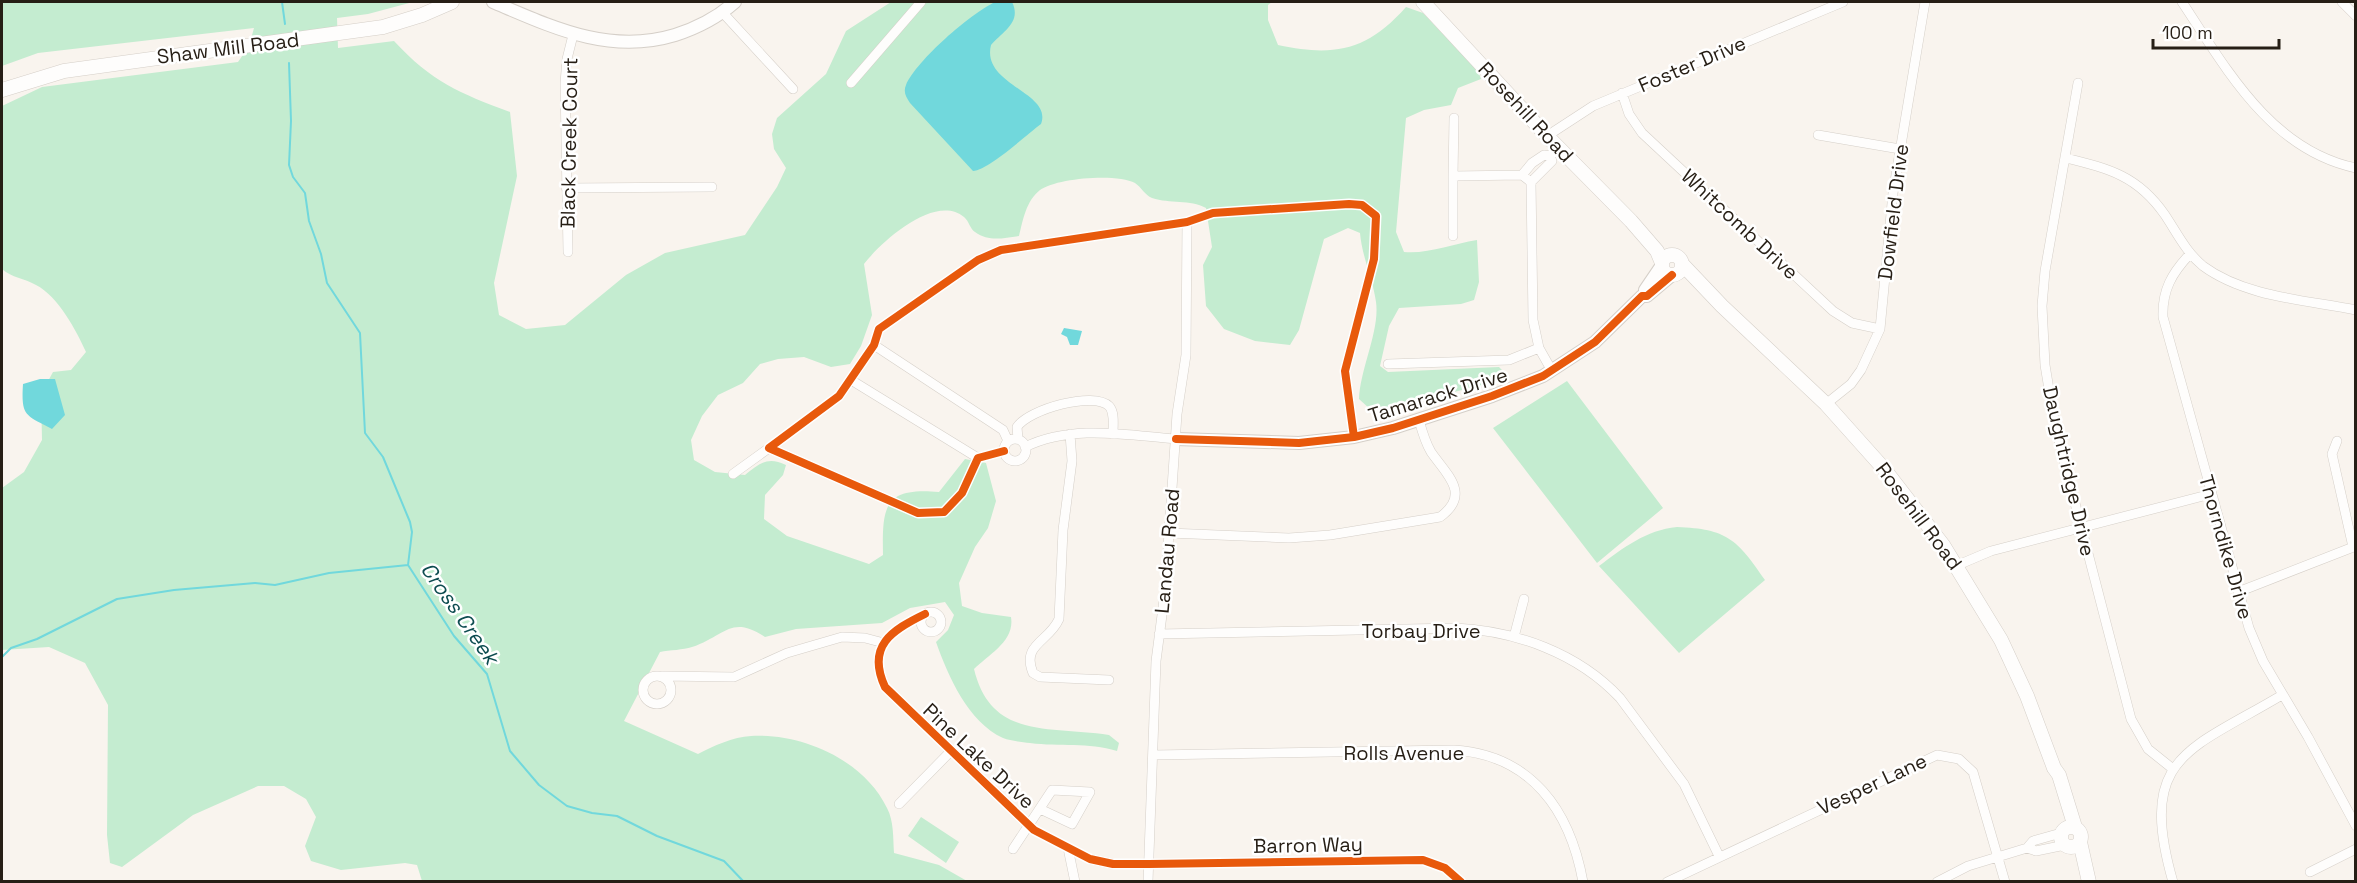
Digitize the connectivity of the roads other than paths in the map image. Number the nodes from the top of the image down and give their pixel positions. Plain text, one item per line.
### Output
1 (452, 2) edge
2 (493, 2) edge
3 (735, 2) edge
4 (921, 2) edge
5 (1424, 2) edge
6 (1843, 2) edge
7 (1925, 2) edge
8 (2182, 2) edge
9 (2342, 2) edge
10 (723, 13) junction
11 (2355, 16) edge
12 (573, 35) junction
13 (851, 83) dead end
14 (2078, 83) dead end
15 (793, 89) dead end
16 (2, 90) edge
17 (1622, 93) junction
18 (1454, 118) dead end
19 (1818, 135) dead end
20 (1547, 136) junction
21 (1900, 149) junction
22 (1554, 152) junction
23 (2066, 158) junction
24 (2355, 168) edge
25 (1522, 175) junction
26 (1453, 176) junction
27 (1531, 182) junction
28 (712, 187) dead end
29 (566, 188) junction
30 (1187, 222) junction
31 (1453, 236) dead end
32 (568, 252) dead end
33 (2190, 254) junction
34 (1671, 266) junction
35 (2355, 310) edge
36 (1880, 329) junction
37 (874, 345) junction
38 (1539, 348) junction
39 (1388, 363) dead end
40 (1552, 371) junction
41 (851, 380) junction
42 (1826, 404) junction
43 (1419, 420) junction
44 (1070, 434) junction
45 (1113, 434) junction
46 (1354, 437) junction
47 (1176, 439) junction
48 (1018, 440) junction
49 (1008, 441) junction
50 (2337, 441) dead end
51 (1025, 447) junction
52 (769, 448) junction
53 (1004, 451) junction
54 (978, 458) junction
55 (733, 474) dead end
56 (2211, 494) junction
57 (2081, 527) junction
58 (1168, 533) junction
59 (2354, 546) edge
60 (1958, 565) junction
61 (2238, 592) junction
62 (1524, 598) dead end
63 (925, 614) dead end
64 (1159, 634) junction
65 (1514, 637) junction
66 (884, 643) junction
67 (662, 676) dead end
68 (1109, 680) dead end
69 (2282, 695) junction
70 (951, 752) junction
71 (1153, 755) junction
72 (2173, 769) junction
73 (899, 804) dead end
74 (1040, 809) junction
75 (1029, 825) junction
76 (2355, 826) edge
77 (2068, 837) junction
78 (1068, 848) junction
79 (1013, 849) dead end
80 (2355, 849) edge
81 (1719, 856) junction
82 (1999, 857) junction
83 (1149, 864) junction
84 (2310, 872) dead end
85 (1075, 882) edge
86 (1148, 882) edge
87 (1461, 882) edge
88 (1583, 882) edge
89 (1667, 882) edge
90 (1937, 882) edge
91 (2005, 882) edge
92 (2083, 882) edge
93 (2089, 882) edge
94 (2173, 882) edge

1 - 16 main road, Shaw Mill Road
2 - 12 street
3 - 10 street
4 - 13 street
5 - 20 main road, Rosehill Road
6 - 17 street, Foster Drive
7 - 21 street, Dowfield Drive
8 - 24 street
9 - 11 street
10 - 12 street
10 - 15 street
12 - 29 street, Black Creek Court
14 - 23 street, Daughtridge Drive
17 - 20 street, Foster Drive
17 - 36 street, Whitcomb Drive
18 - 26 street
19 - 21 street
20 - 22 main road, Rosehill Road
21 - 36 street, Dowfield Drive
22 - 25 street
22 - 27 street
22 - 34 main road, Rosehill Road
23 - 33 street
23 - 57 street, Daughtridge Drive
25 - 26 street
25 - 27 street
26 - 31 street
27 - 38 street
28 - 29 street
29 - 32 street, Black Creek Court
30 - 37 street
30 - 46 street
30 - 47 street, Landau Road
33 - 35 street
33 - 56 street, Thorndike Drive
34 - 40 street, Tamarack Drive
34 - 42 main road, Rosehill Road
36 - 42 street, Dowfield Drive
37 - 41 street
37 - 49 street
38 - 39 street
38 - 40 street
40 - 43 street, Tamarack Drive
41 - 52 street
41 - 54 street
42 - 60 main road, Rosehill Road
43 - 46 street, Tamarack Drive
43 - 58 street
44 - 45 street, Tamarack Drive
44 - 51 street, Tamarack Drive
44 - 68 street
45 - 47 street, Tamarack Drive
45 - 48 street
46 - 47 street, Tamarack Drive
47 - 58 street, Landau Road
48 - 49 street
48 - 51 street
49 - 53 street
50 - 59 street
51 - 53 street
52 - 54 street
52 - 55 street
53 - 54 street
56 - 57 street
56 - 61 street, Thorndike Drive
57 - 60 street
57 - 72 street, Daughtridge Drive
58 - 64 street, Landau Road
59 - 61 street
60 - 77 main road, Rosehill Road
61 - 69 street, Thorndike Drive
62 - 65 street
63 - 66 street
64 - 65 street, Torbay Drive
64 - 71 street, Landau Road
65 - 81 street, Torbay Drive
66 - 67 street
66 - 70 street, Pine Lake Drive
69 - 72 street
69 - 76 street, Thorndike Drive
70 - 73 street
70 - 75 street, Pine Lake Drive
71 - 83 street, Landau Road
71 - 88 street, Rolls Avenue
72 - 94 street
74 - 74 street
74 - 75 street
75 - 78 street, Pine Lake Drive
75 - 79 street
77 - 82 street
77 - 92 main road, Rosehill Road
77 - 93 main road, Rosehill Road
78 - 83 street, Pine Lake Drive
78 - 85 street
80 - 84 street
81 - 82 street, Vesper Lane
81 - 89 street, Vesper Lane
82 - 90 street
82 - 91 street, Vesper Lane
83 - 86 street, Landau Road
83 - 87 street, Barron Way

